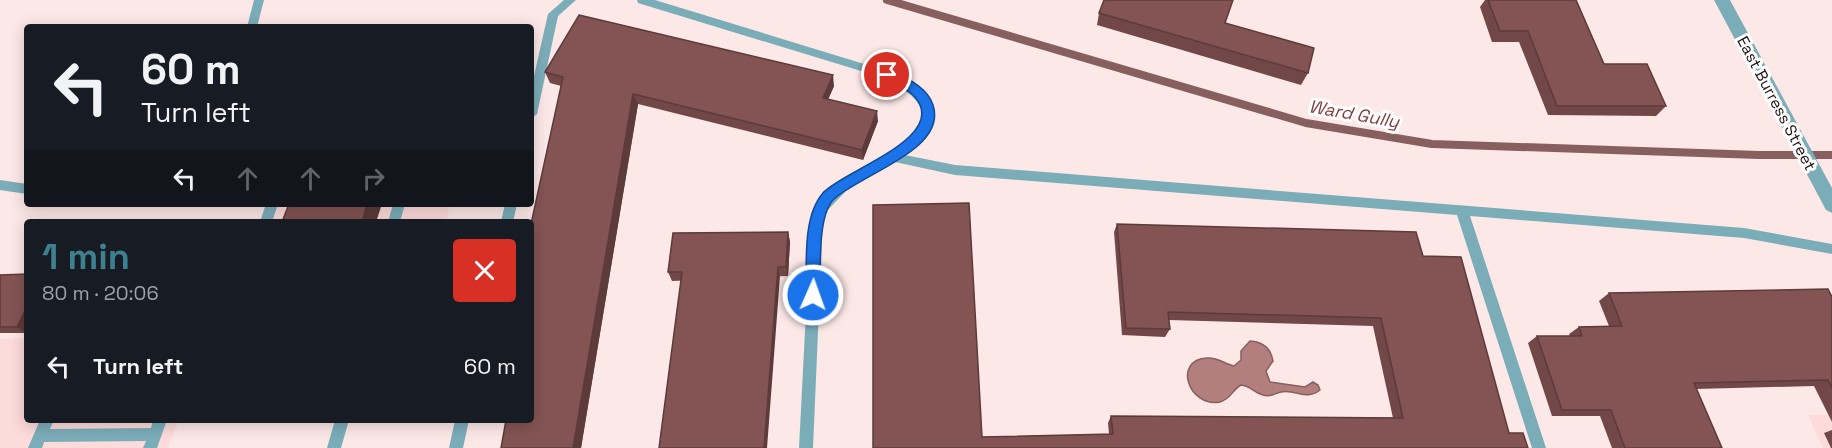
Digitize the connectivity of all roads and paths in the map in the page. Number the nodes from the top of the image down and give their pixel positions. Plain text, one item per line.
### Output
1 (259, 0) edge
2 (572, 0) edge
3 (642, 0) edge
4 (1722, 0) edge
5 (253, 24) edge
6 (534, 101) edge
7 (894, 157) junction
8 (0, 185) edge
9 (24, 189) edge
10 (1832, 206) edge
11 (1462, 211) junction
12 (1832, 249) edge
13 (46, 423) edge
14 (159, 423) edge
15 (341, 423) edge
16 (461, 423) edge
17 (155, 434) junction
18 (38, 442) edge
19 (150, 448) edge
20 (334, 448) edge
21 (456, 448) edge
22 (806, 448) edge
23 (1539, 448) edge

1 - 5 lane
2 - 6 lane
3 - 7 lane
4 - 10 street, East Burress Street
7 - 11 lane
7 - 22 lane
8 - 9 lane
11 - 12 lane
11 - 23 lane
13 - 18 lane
14 - 17 lane
15 - 20 lane
16 - 21 lane
17 - 18 lane
17 - 19 lane

